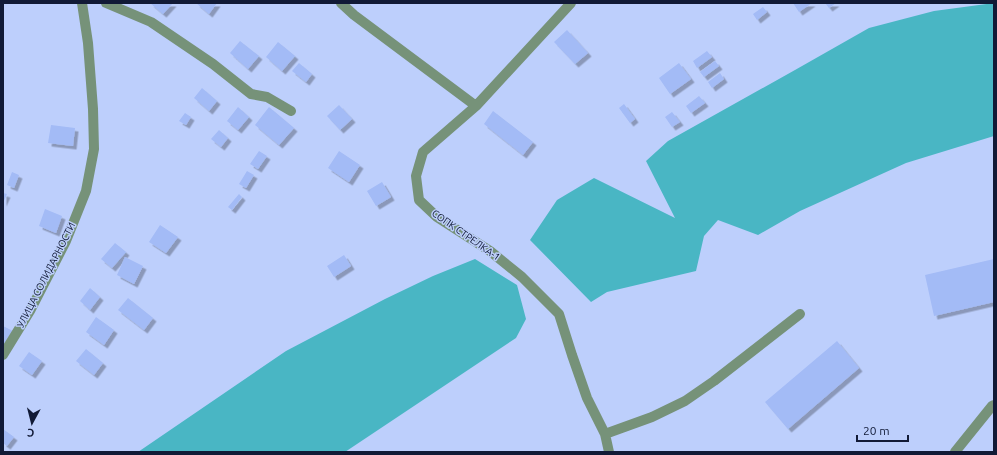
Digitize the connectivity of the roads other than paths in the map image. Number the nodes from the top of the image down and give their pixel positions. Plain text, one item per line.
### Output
1 (82, 3) edge
2 (106, 3) edge
3 (341, 3) edge
4 (570, 3) edge
5 (476, 106) junction
6 (291, 112) dead end
7 (800, 314) dead end
8 (3, 355) edge
9 (994, 405) edge
10 (605, 434) junction
11 (609, 452) edge
12 (955, 452) edge

1 - 8 street, УЛИЦА СОЛИДАРНОСТИ
2 - 6 street
3 - 5 street
4 - 5 street, СОПК СТРЕЛКА-1
5 - 10 street, СОПК СТРЕЛКА-1
7 - 10 street
9 - 12 street
10 - 11 street, СОПК СТРЕЛКА-1

